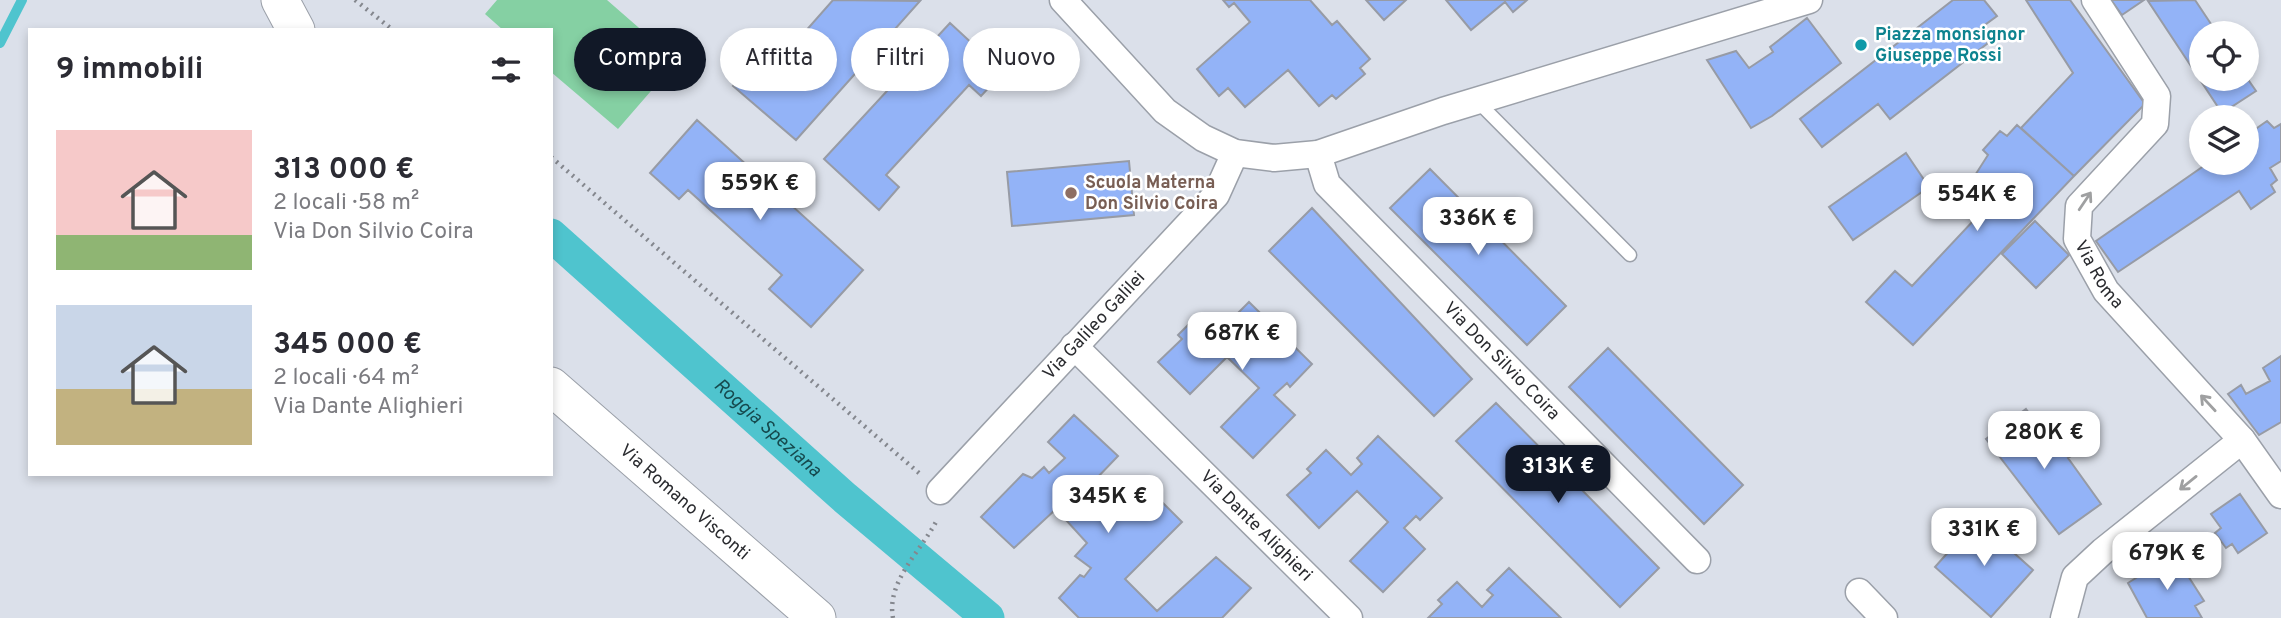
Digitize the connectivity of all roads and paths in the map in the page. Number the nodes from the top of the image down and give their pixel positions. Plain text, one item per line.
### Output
1 (281, 0) edge
2 (355, 0) edge
3 (1062, 0) edge
4 (1807, 0) edge
5 (2095, 0) edge
6 (295, 28) edge
7 (390, 28) edge
8 (1477, 101) junction
9 (1235, 153) junction
10 (1318, 154) junction
11 (553, 159) edge
12 (1630, 255) dead end
13 (1074, 346) junction
14 (553, 388) edge
15 (2242, 440) junction
16 (940, 491) joint
17 (2281, 495) edge
18 (929, 537) dead end
19 (1697, 560) dead end
20 (1859, 592) dead end
21 (2069, 614) edge
22 (817, 618) edge
23 (893, 618) edge
24 (1349, 618) edge
25 (1884, 618) edge

1 - 6 street
2 - 7 path
3 - 9 street
4 - 8 street
15 -> 5 street, Via Roma
8 - 10 street
8 - 12 lane
9 - 10 street
9 - 13 street, Via Galileo Galilei
10 - 19 street, Via Don Silvio Coira
11 - 16 path
13 - 16 street, Via Galileo Galilei
13 - 24 street, Via Dante Alighieri
14 - 22 street, Via Romano Visconti
15 - 17 street, Via Roma
15 -> 21 street
18 - 23 path
20 - 25 street

